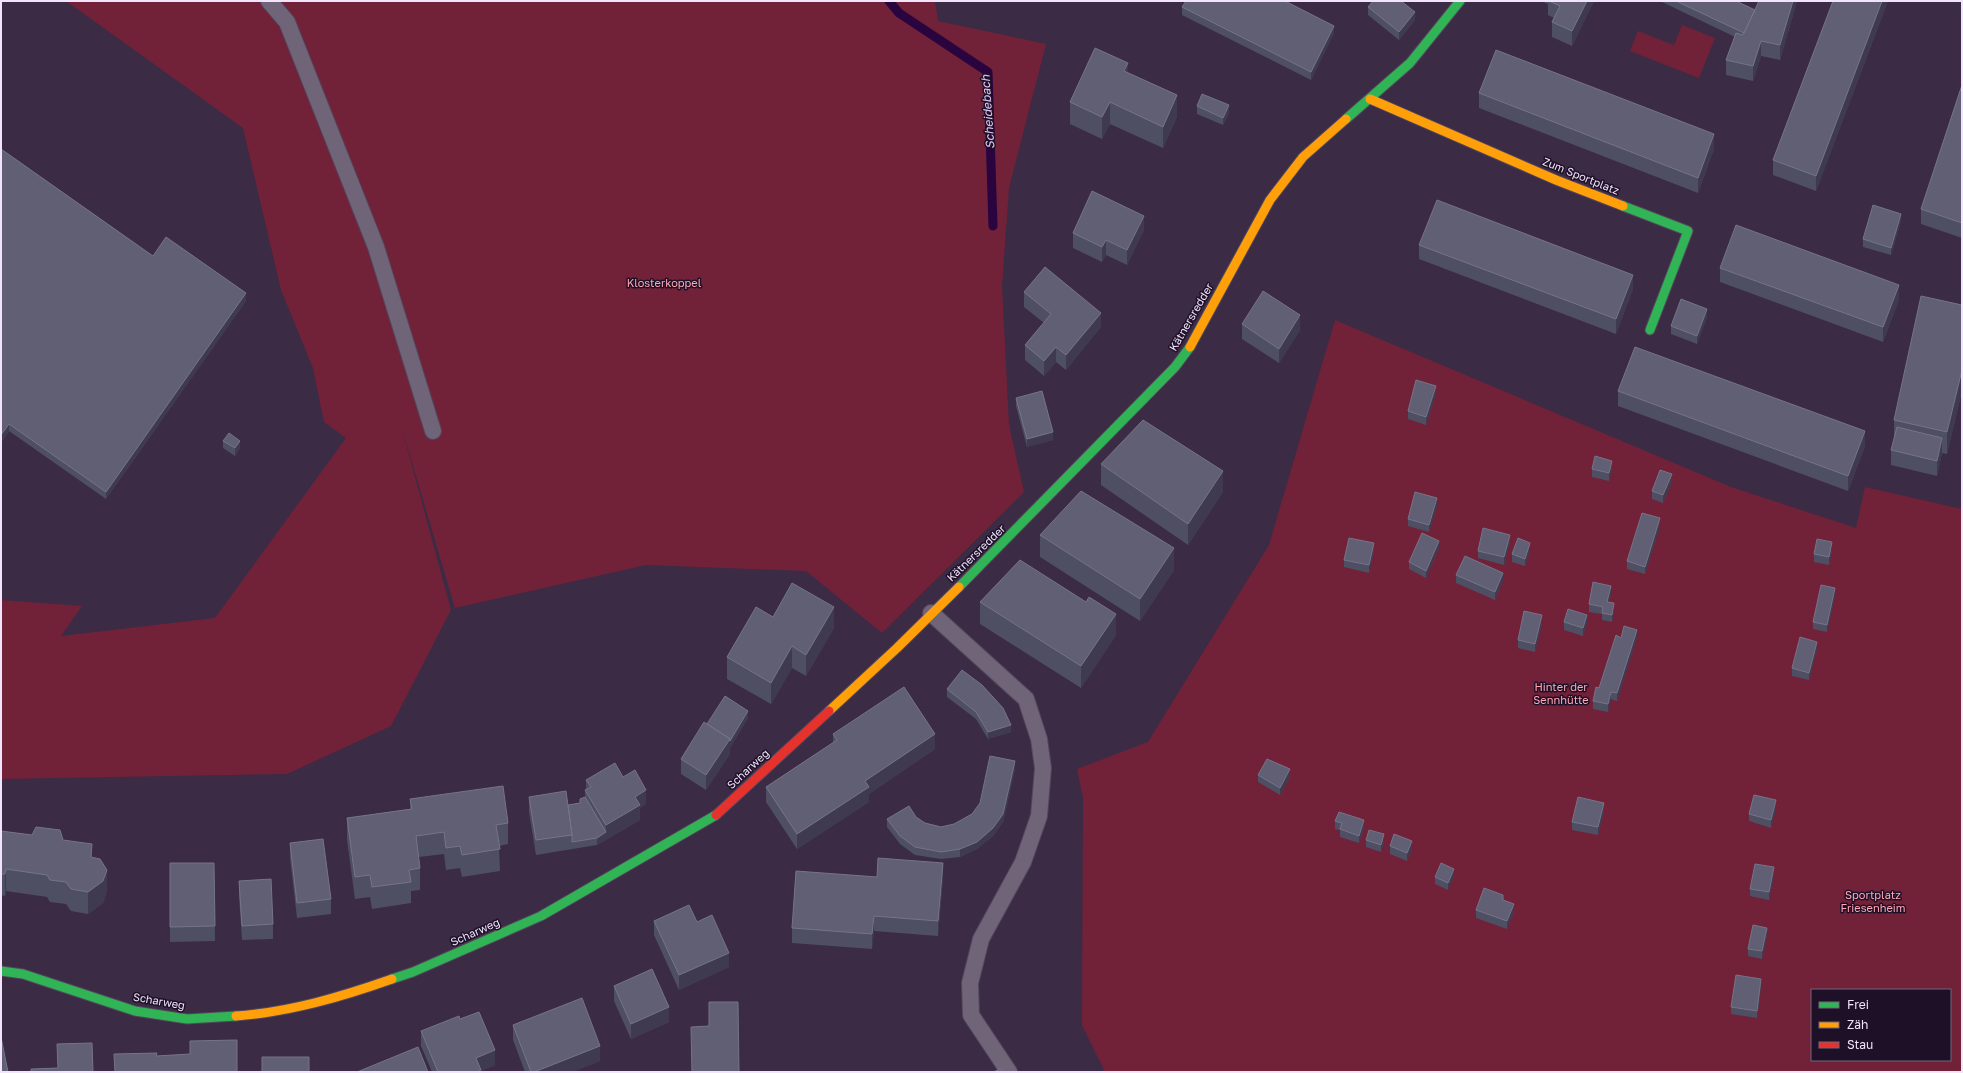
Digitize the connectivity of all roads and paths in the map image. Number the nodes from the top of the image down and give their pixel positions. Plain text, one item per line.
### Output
1 (269, 1) edge
2 (1460, 1) edge
3 (1370, 99) junction
4 (1650, 330) dead end
5 (433, 431) dead end
6 (930, 613) junction
7 (883, 659) joint
8 (1, 972) edge
9 (1008, 1072) edge

1 - 5 lane
2 - 3 street, Kätnersredder
3 - 4 street, Zum Sportplatz
3 - 6 street, Kätnersredder
6 - 7 street, Kätnersredder
6 - 9 lane
7 - 8 street, Scharweg

